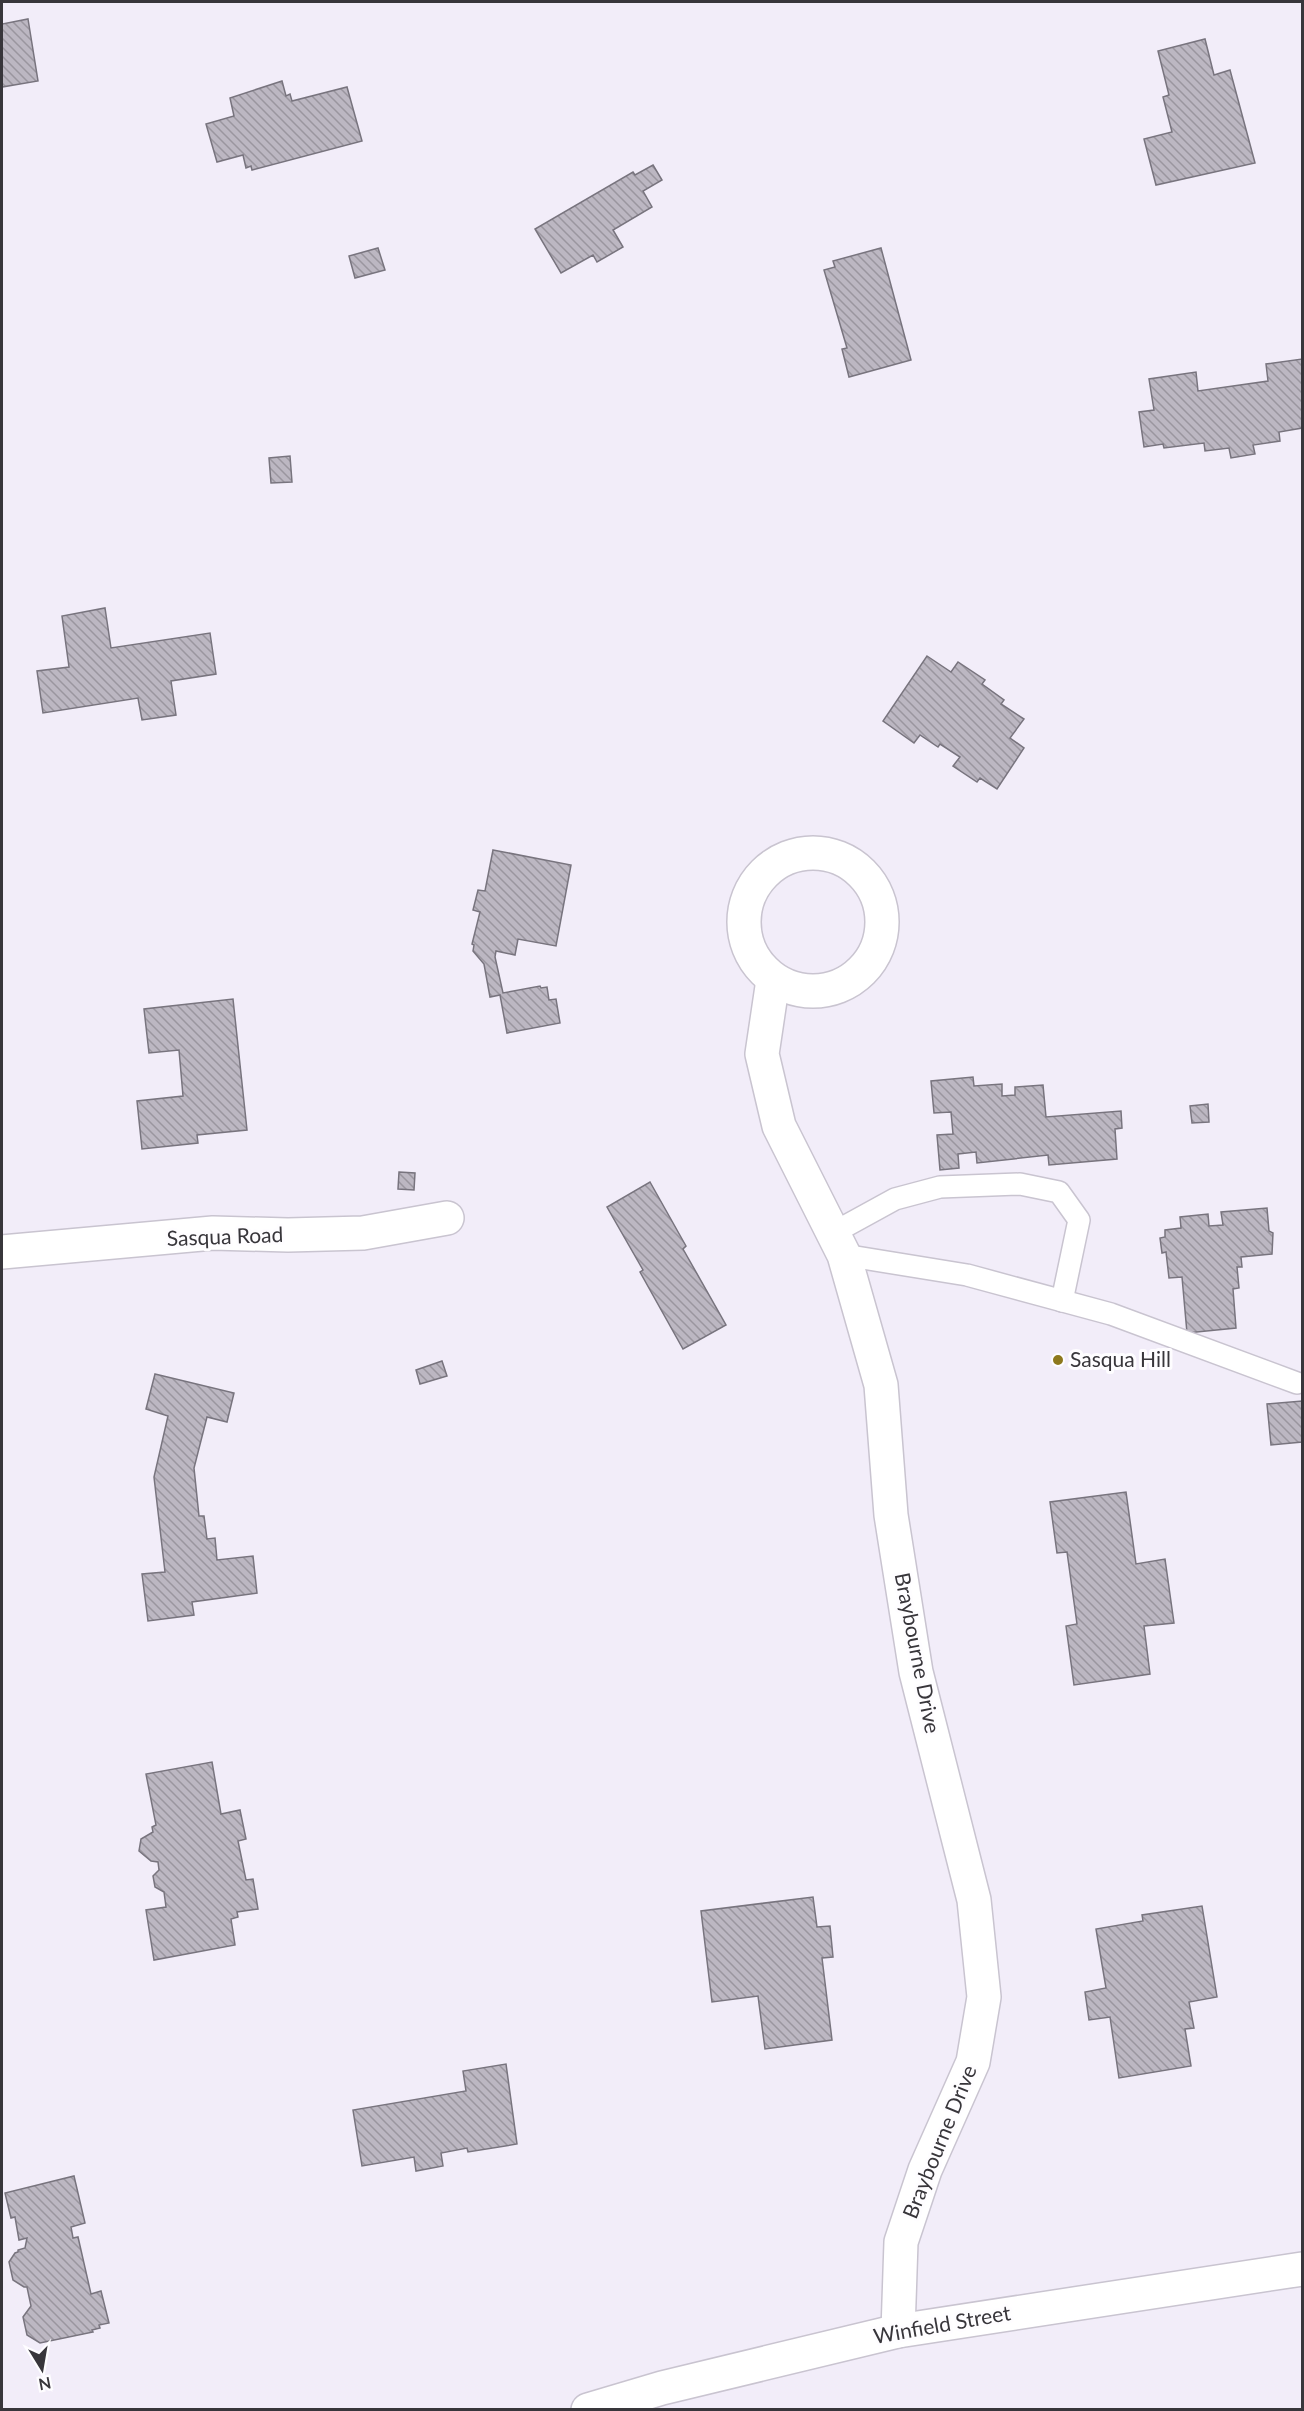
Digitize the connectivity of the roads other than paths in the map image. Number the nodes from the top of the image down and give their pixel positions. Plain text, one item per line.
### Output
1 (773, 980) junction
2 (447, 1218) dead end
3 (839, 1244) junction
4 (2, 1252) edge
5 (1062, 1301) junction
6 (1297, 1383) dead end
7 (1302, 2269) edge
8 (898, 2331) junction
9 (588, 2409) edge

1 - 1 street
1 - 3 street, Braybourne Drive
2 - 4 street, Sasqua Road
3 - 5 lane
3 - 5 lane
3 - 8 street, Braybourne Drive
5 - 6 lane
7 - 8 street, Winfield Street
8 - 9 street, Winfield Street

